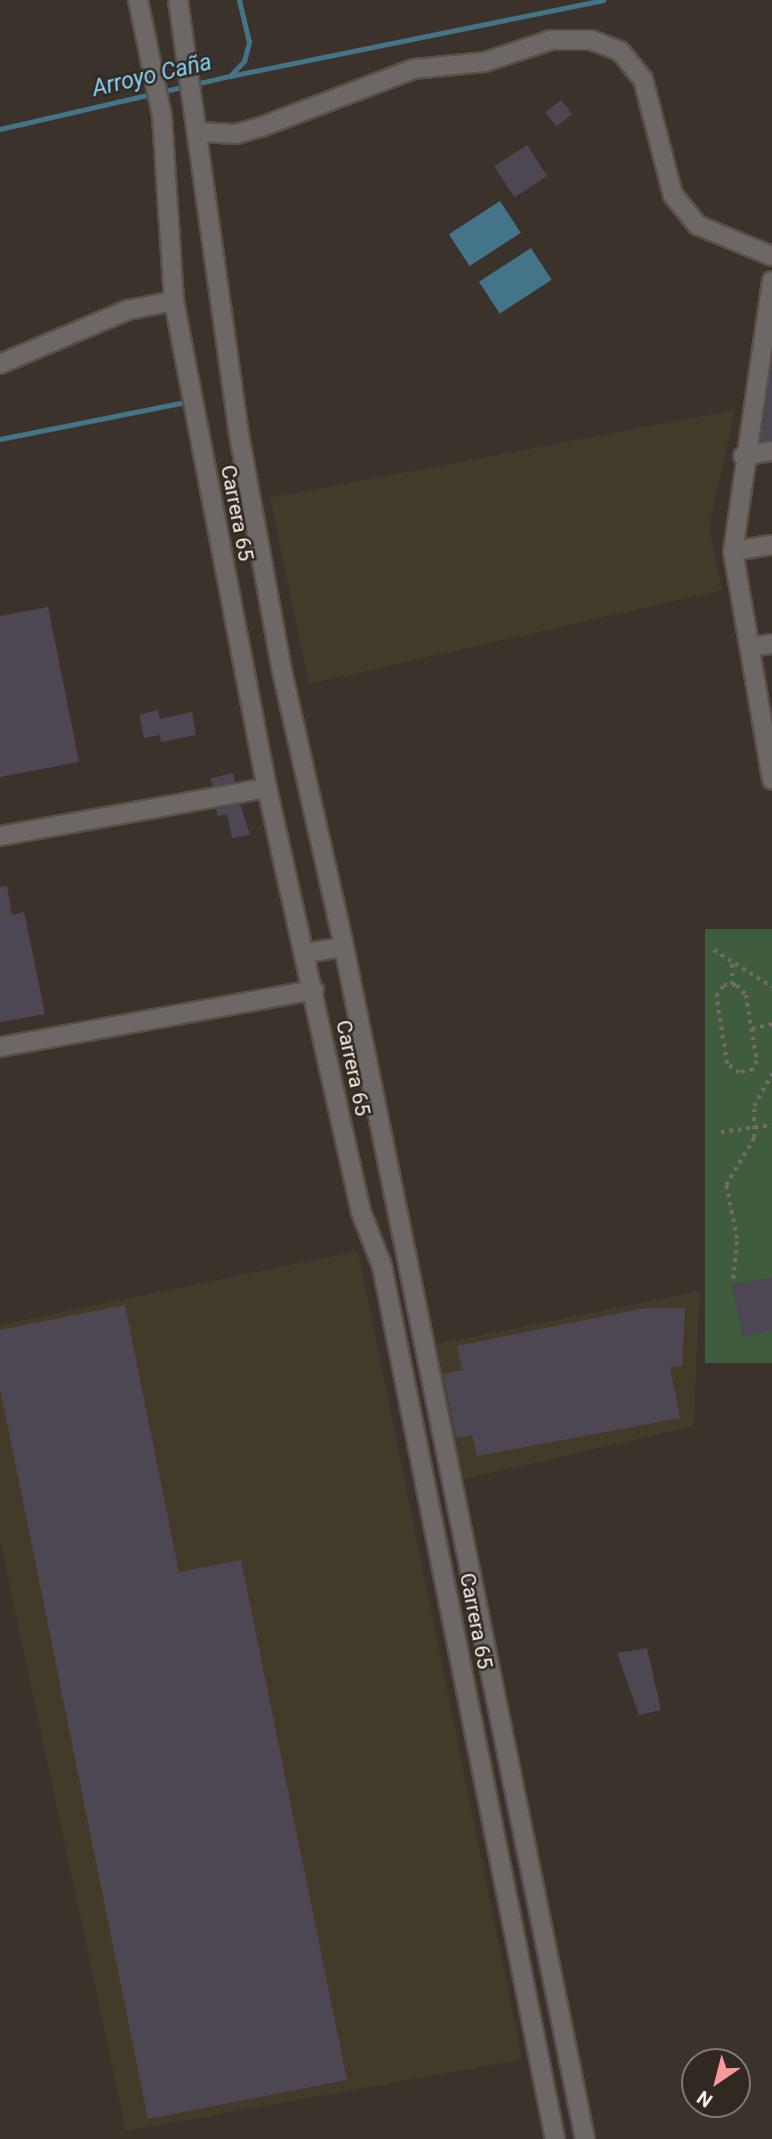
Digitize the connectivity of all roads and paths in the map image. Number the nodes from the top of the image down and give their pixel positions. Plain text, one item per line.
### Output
1 (138, 0) edge
2 (178, 0) edge
3 (199, 132) junction
4 (772, 256) edge
5 (772, 281) edge
6 (174, 301) junction
7 (764, 358) edge
8 (0, 364) edge
9 (772, 451) edge
10 (743, 456) junction
11 (772, 545) edge
12 (733, 551) junction
13 (772, 643) edge
14 (750, 647) junction
15 (768, 743) edge
16 (772, 780) edge
17 (267, 788) junction
18 (0, 836) edge
19 (344, 947) junction
20 (714, 950) dead end
21 (306, 953) junction
22 (732, 961) junction
23 (732, 985) junction
24 (772, 987) edge
25 (314, 990) junction
26 (772, 1024) edge
27 (752, 1029) junction
28 (0, 1046) edge
29 (772, 1074) edge
30 (772, 1125) edge
31 (754, 1128) junction
32 (721, 1132) dead end
33 (733, 1279) dead end
34 (555, 2139) edge
35 (585, 2139) edge

1 - 6 street, Carrera 65
2 - 3 street, Carrera 65
3 - 4 street
3 - 19 street, Carrera 65
5 - 7 street
6 - 8 street
6 - 17 street, Carrera 65
7 - 10 street
9 - 10 street
10 - 12 street
11 - 12 street
12 - 14 street
13 - 14 street
14 - 15 street
15 - 16 street
17 - 18 street
17 - 21 street, Carrera 65
19 - 21 street
19 - 35 street, Carrera 65
20 - 22 path
21 - 25 street, Carrera 65
22 - 23 path
22 - 24 path
23 - 27 path
23 - 27 path
25 - 28 street
25 - 34 street, Carrera 65
26 - 27 path
29 - 31 path
30 - 31 path
31 - 32 path
31 - 33 path

